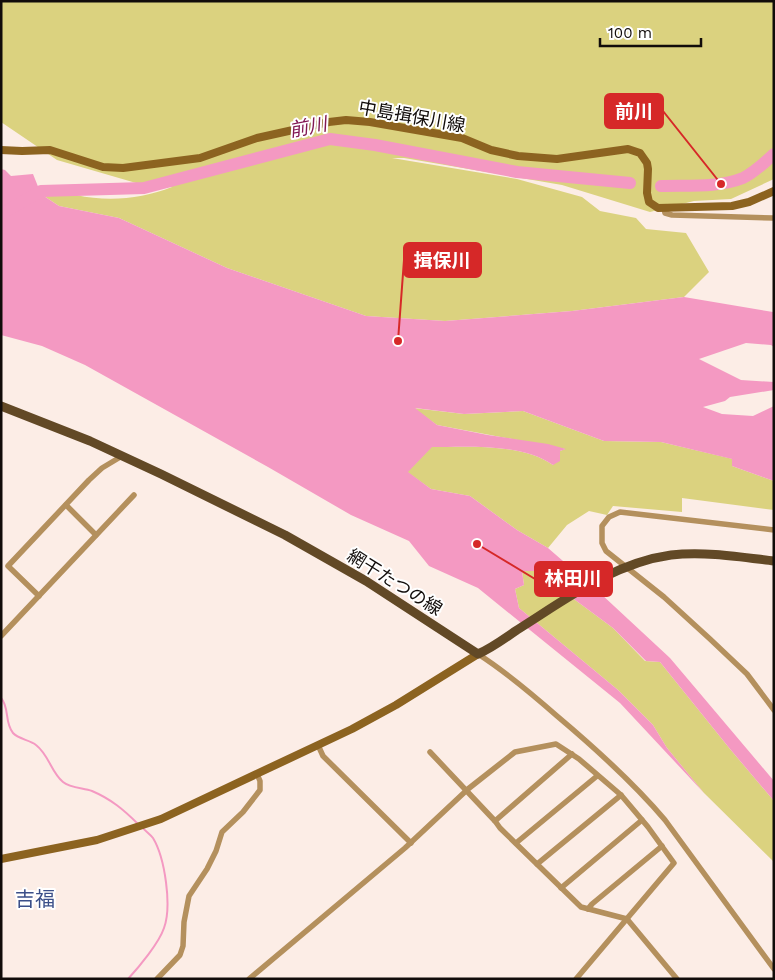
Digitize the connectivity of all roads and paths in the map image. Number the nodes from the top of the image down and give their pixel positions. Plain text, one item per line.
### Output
1 (1, 150) edge
2 (774, 190) edge
3 (664, 209) junction
4 (774, 218) edge
5 (1, 406) edge
6 (122, 456) junction
7 (134, 495) dead end
8 (66, 505) junction
9 (774, 530) edge
10 (96, 535) junction
11 (774, 561) edge
12 (622, 569) junction
13 (39, 596) junction
14 (1, 636) edge
15 (481, 653) junction
16 (774, 710) edge
17 (318, 745) junction
18 (430, 752) dead end
19 (572, 754) junction
20 (257, 774) junction
21 (597, 776) junction
22 (467, 791) junction
23 (621, 795) junction
24 (642, 820) junction
25 (496, 821) junction
26 (411, 843) junction
27 (516, 843) junction
28 (662, 846) junction
29 (1, 859) edge
30 (537, 864) junction
31 (561, 888) junction
32 (588, 909) junction
33 (627, 919) junction
34 (774, 969) edge
35 (157, 979) edge
36 (249, 979) edge
37 (576, 979) edge
38 (678, 979) edge

1 - 3 main road, 中島揖保川線
2 - 3 main road
3 - 4 street
5 - 6 main road, 網干たつの線
6 - 8 street
6 - 15 main road, 網干たつの線
7 - 10 street
8 - 10 street
8 - 13 street
9 - 12 street
10 - 13 street
11 - 12 main road
12 - 15 main road
12 - 16 street
13 - 14 street
15 - 17 main road
15 - 34 street
17 - 20 main road
17 - 26 street
18 - 22 street
19 - 21 street
19 - 22 street
19 - 25 street
20 - 29 main road
20 - 35 street
21 - 23 street
21 - 27 street
22 - 25 street
22 - 26 street
23 - 24 street
23 - 30 street
24 - 28 street
24 - 31 street
25 - 27 street
26 - 36 street
27 - 30 street
28 - 32 street
28 - 33 street
30 - 31 street
31 - 32 street
32 - 33 street
33 - 37 street
33 - 38 street

